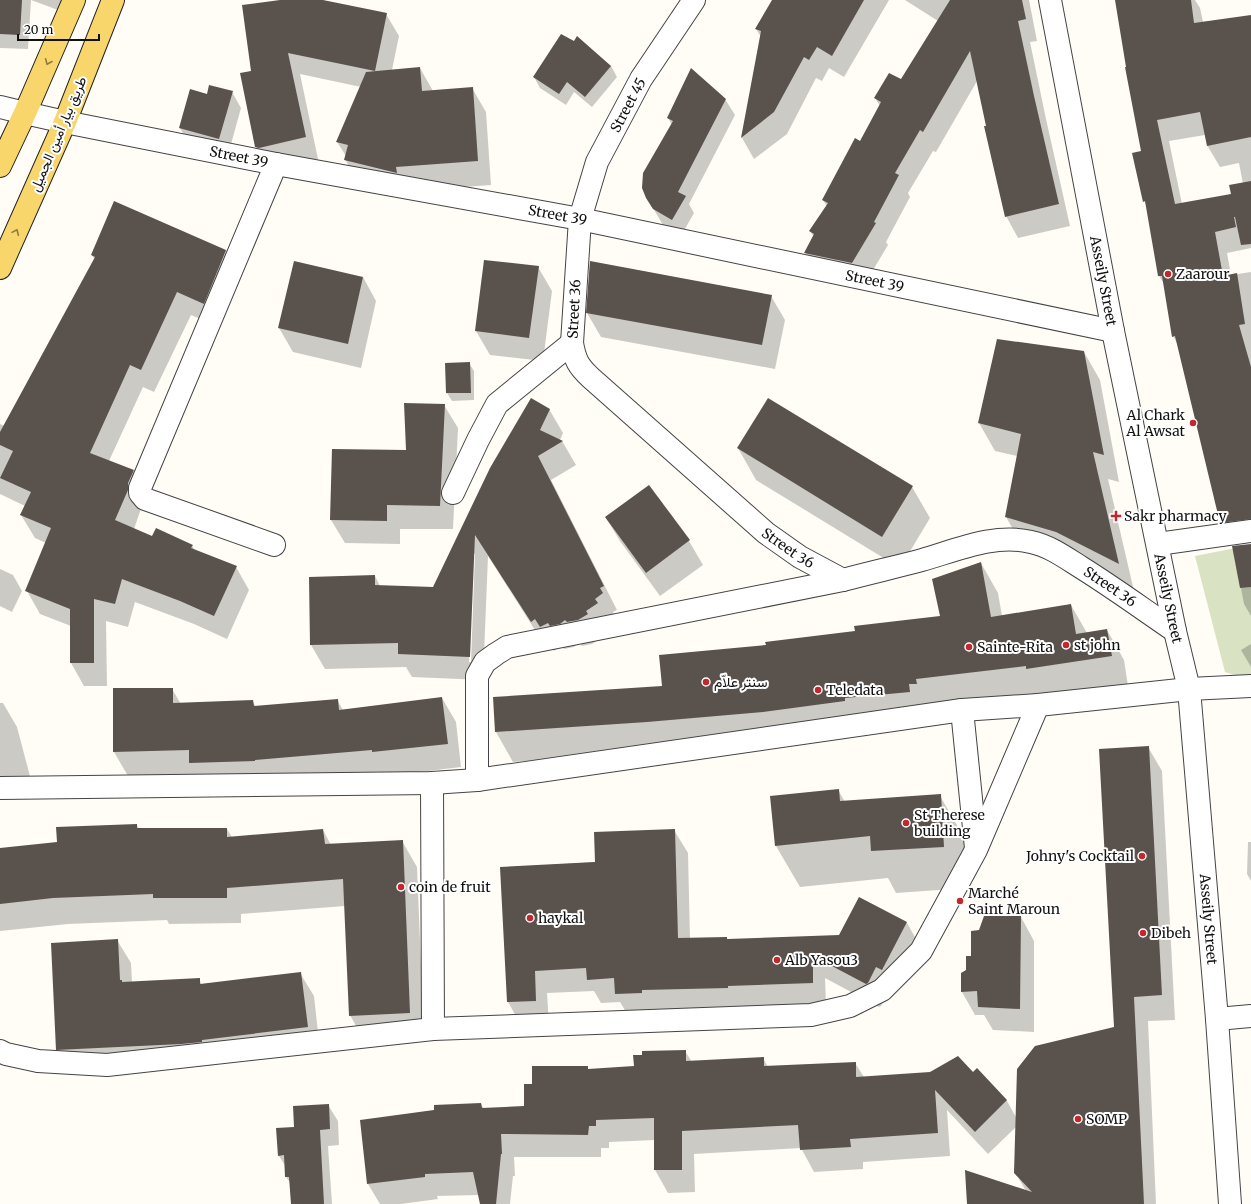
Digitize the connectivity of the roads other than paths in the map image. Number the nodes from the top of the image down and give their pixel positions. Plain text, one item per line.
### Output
1 (74, 0) edge
2 (113, 0) edge
3 (694, 0) edge
4 (1050, 0) edge
5 (0, 107) edge
6 (25, 114) junction
7 (65, 122) junction
8 (276, 164) junction
9 (0, 166) edge
10 (580, 219) junction
11 (0, 268) edge
12 (1113, 331) junction
13 (572, 343) junction
14 (453, 493) dead end
15 (1251, 531) edge
16 (1158, 544) junction
17 (274, 545) dead end
18 (842, 580) junction
19 (1175, 631) junction
20 (1251, 686) edge
21 (1189, 689) junction
22 (1038, 705) junction
23 (962, 710) junction
24 (477, 780) junction
25 (432, 783) junction
26 (0, 788) edge
27 (976, 850) junction
28 (1251, 1016) edge
29 (1217, 1019) junction
30 (433, 1029) junction
31 (0, 1051) edge
32 (1230, 1204) edge

1 -> 6 main road
2 - 7 main road, طريق بيار أمين الجميل
3 - 10 street, Street 45
4 - 12 street, Asseily Street
5 - 6 street, Street 39
6 - 7 street, Street 39
6 - 9 main road
7 - 8 street, Street 39
11 -> 7 main road, طريق بيار أمين الجميل
8 - 10 street, Street 39
8 - 17 street
10 - 12 street, Street 39
10 - 13 street, Street 36
12 - 16 street, Asseily Street
13 - 14 street
13 - 18 street, Street 36
15 - 16 street
16 - 19 street, Asseily Street
18 - 19 street, Street 36
18 - 24 street
19 - 21 street, Asseily Street
20 - 21 street
21 - 22 street
21 - 29 street, Asseily Street
22 - 23 street
22 - 27 street
23 - 24 street
23 - 27 street
24 - 25 street
25 - 26 street
25 - 30 street
27 - 30 street
28 - 29 street
29 - 32 street, Asseily Street
30 - 31 street

